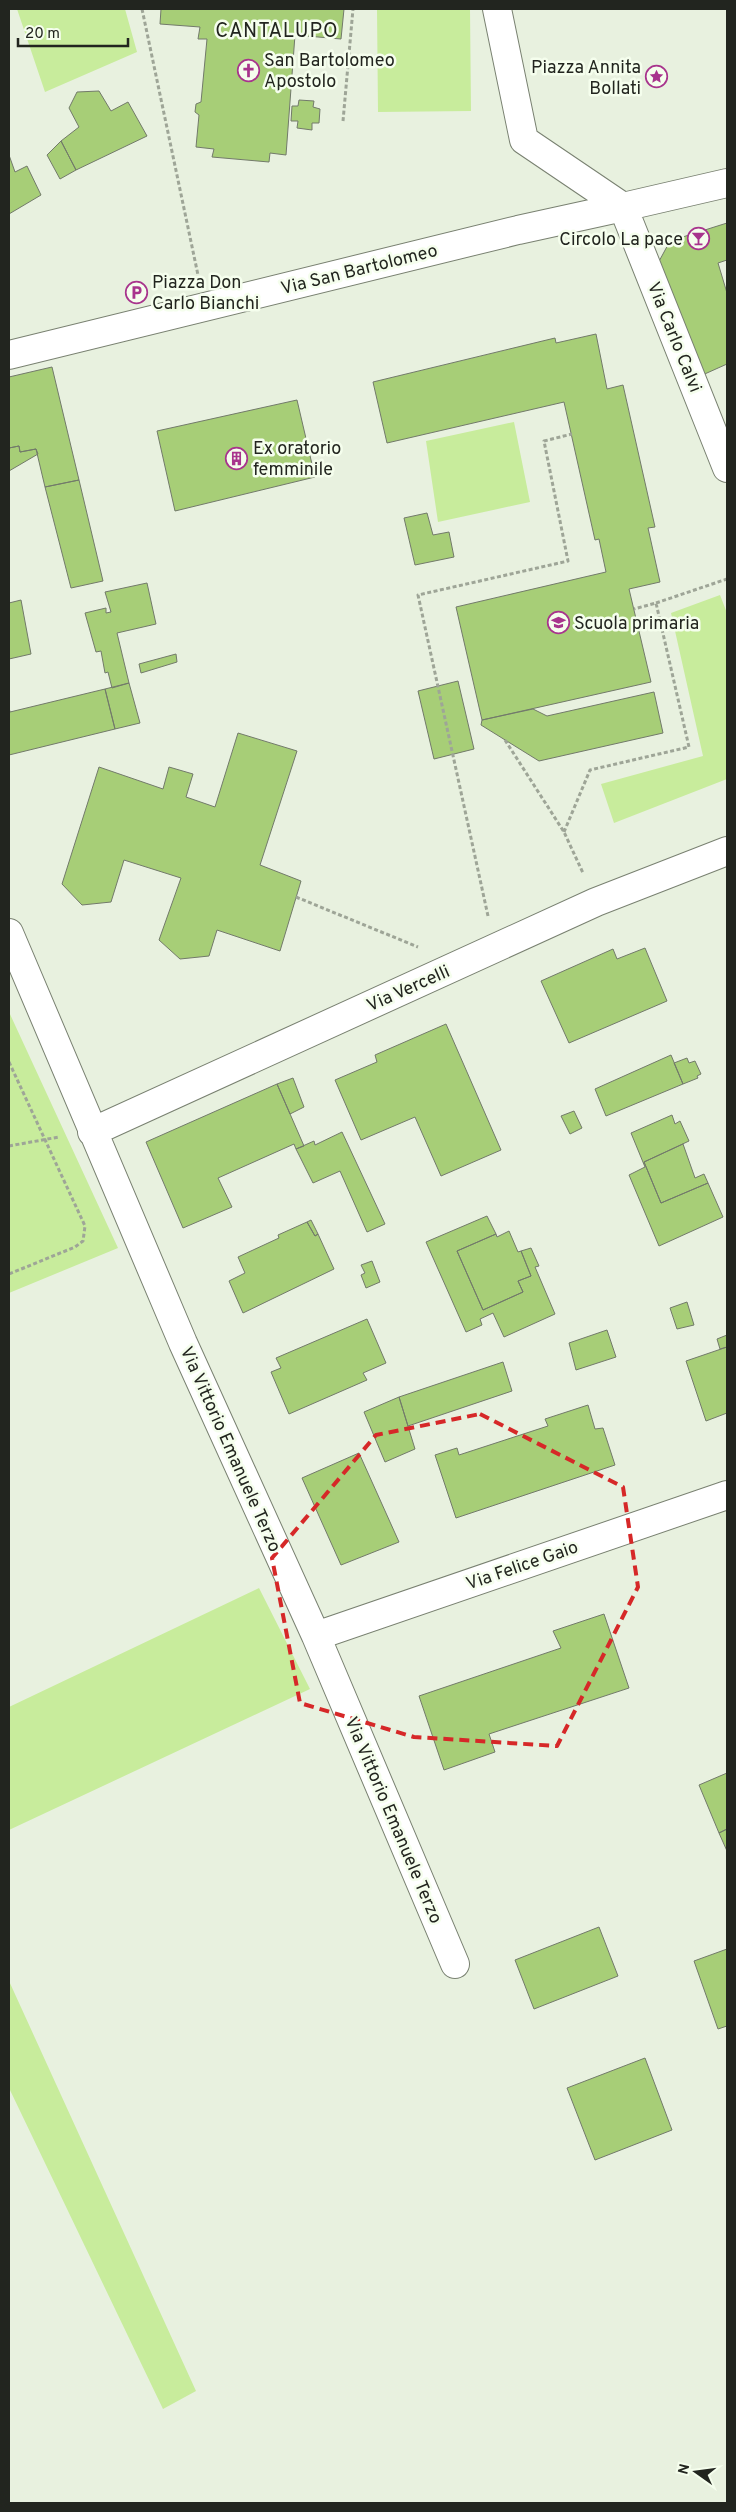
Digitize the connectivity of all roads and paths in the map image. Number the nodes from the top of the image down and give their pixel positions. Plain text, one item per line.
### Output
1 (142, 9) edge
2 (353, 9) edge
3 (497, 9) edge
4 (343, 122) dead end
5 (727, 184) edge
6 (623, 207) junction
7 (205, 306) junction
8 (9, 355) edge
9 (572, 434) dead end
10 (727, 468) edge
11 (727, 580) edge
12 (656, 603) junction
13 (634, 609) dead end
14 (505, 740) dead end
15 (564, 832) junction
16 (727, 851) edge
17 (296, 897) dead end
18 (596, 902) junction
19 (9, 933) edge
20 (495, 948) junction
21 (459, 964) junction
22 (9, 1062) edge
23 (92, 1132) junction
24 (45, 1140) junction
25 (9, 1146) edge
26 (9, 1274) edge
27 (727, 1495) edge
28 (316, 1636) junction
29 (455, 1964) dead end

1 - 7 path
2 - 4 path
3 - 6 street
5 - 6 street, Via San Bartolomeo
6 - 7 street, Via San Bartolomeo
6 - 10 street, Via Carlo Calvi
7 - 8 street, Via San Bartolomeo
9 - 20 path
11 - 12 path
12 - 13 path
12 - 15 path
14 - 15 path
15 - 18 path
16 - 18 street, Via Vercelli
17 - 21 path
18 - 20 street, Via Vercelli
19 - 23 street, Via Vittorio Emanuele Terzo
20 - 21 street, Via Vercelli
21 - 23 street, Via Vercelli
22 - 24 path
23 - 24 path
23 - 28 street, Via Vittorio Emanuele Terzo
24 - 25 path
24 - 26 path
27 - 28 street, Via Felice Gaio
28 - 29 street, Via Vittorio Emanuele Terzo

